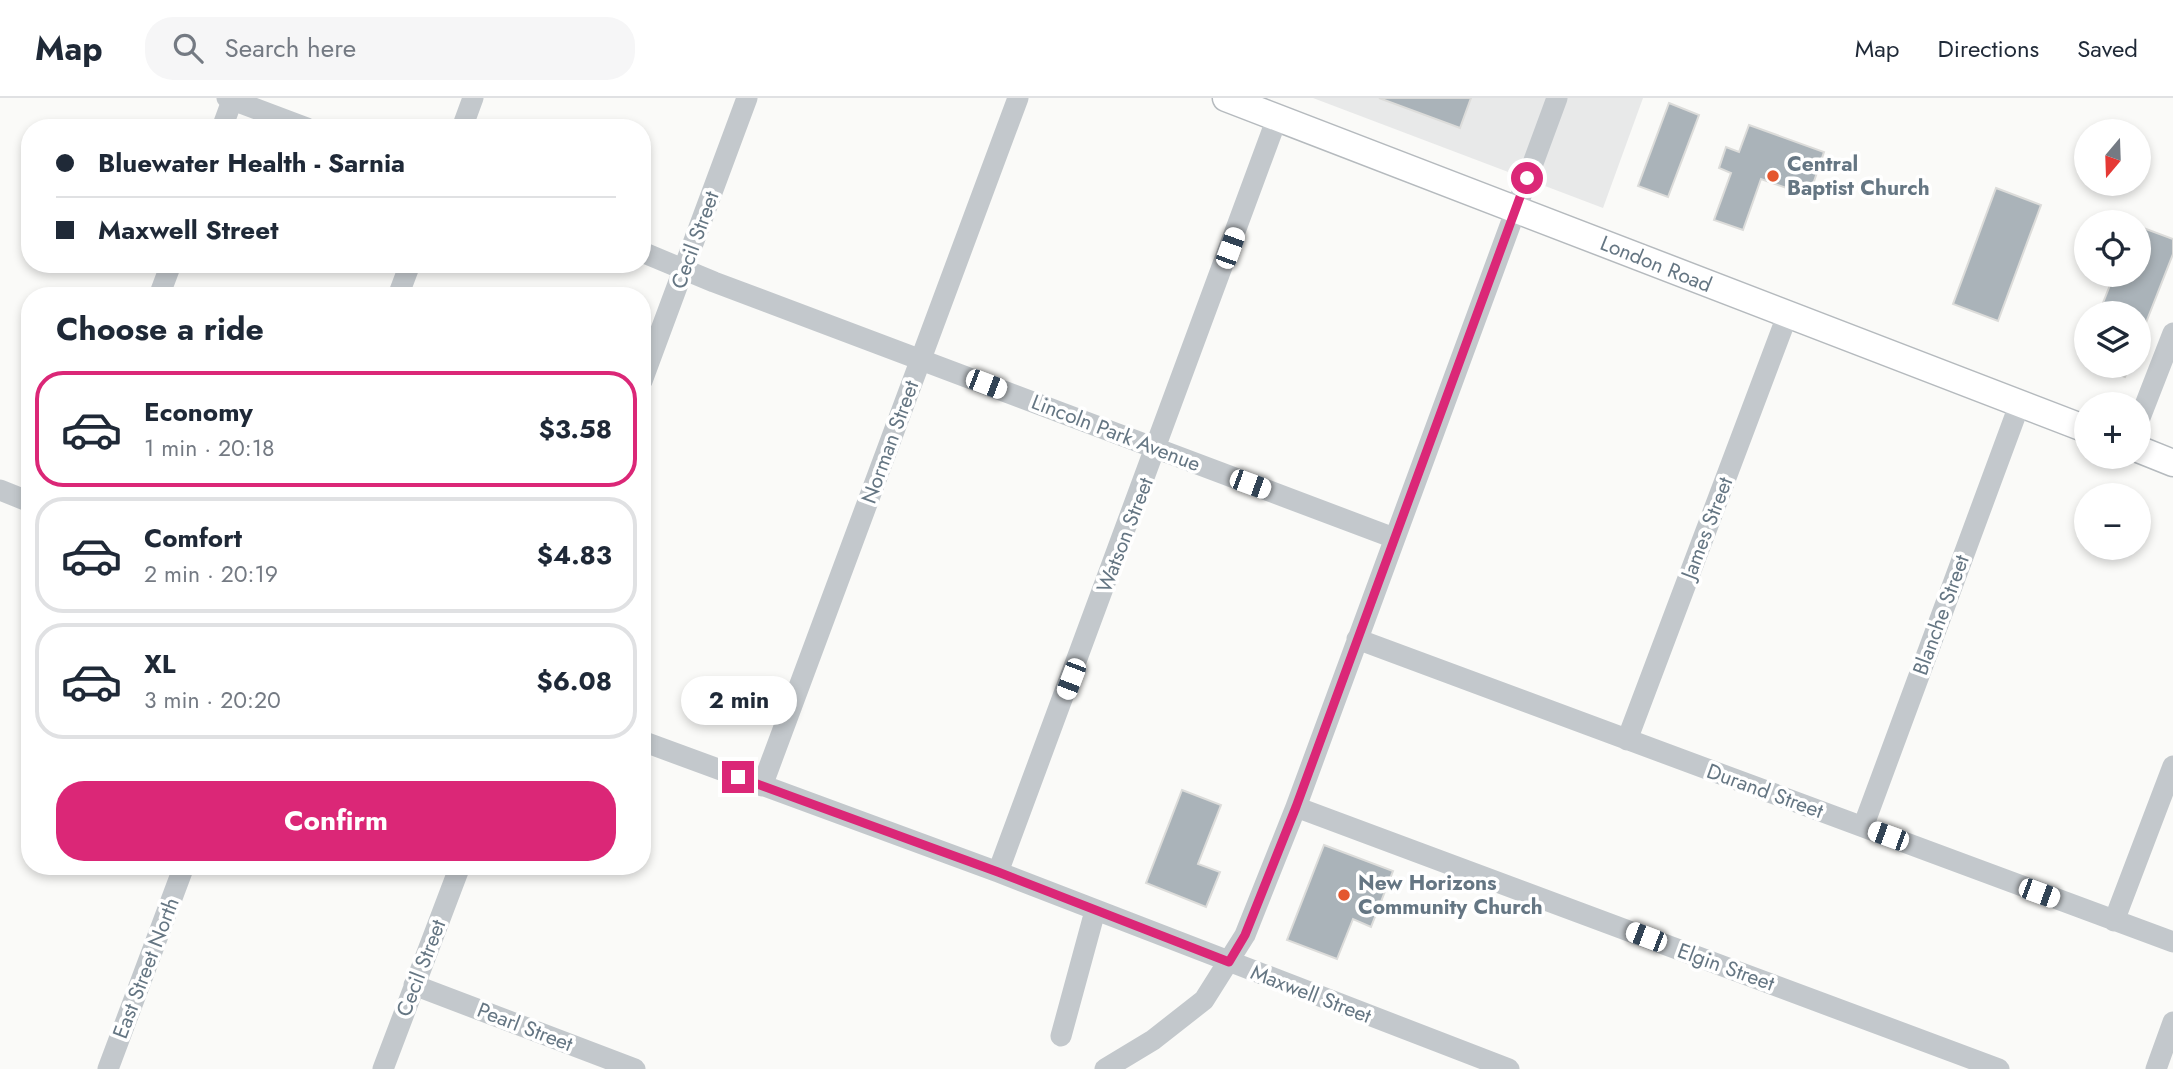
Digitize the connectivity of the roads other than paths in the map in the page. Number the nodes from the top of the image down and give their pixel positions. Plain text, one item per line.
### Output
1 (473, 98) edge
2 (747, 98) edge
3 (1018, 98) edge
4 (1226, 98) edge
5 (1557, 98) edge
6 (231, 99) edge
7 (1277, 118) junction
8 (225, 119) edge
9 (283, 119) edge
10 (465, 119) edge
11 (1515, 209) junction
12 (651, 255) edge
13 (684, 268) junction
14 (1787, 316) junction
15 (2173, 333) edge
16 (651, 357) edge
17 (920, 360) junction
18 (2150, 392) edge
19 (2020, 403) junction
20 (2074, 424) edge
21 (1157, 449) junction
22 (2151, 454) edge
23 (2173, 463) edge
24 (0, 490) edge
25 (21, 498) edge
26 (1394, 538) junction
27 (1357, 639) junction
28 (1627, 740) junction
29 (651, 744) edge
30 (2173, 766) edge
31 (762, 786) junction
32 (1296, 807) junction
33 (1863, 827) junction
34 (998, 872) junction
35 (181, 875) edge
36 (457, 875) edge
37 (1095, 911) junction
38 (2114, 921) junction
39 (2173, 942) edge
40 (1229, 962) junction
41 (414, 985) junction
42 (2173, 1022) edge
43 (1061, 1036) dead end
44 (1474, 1063) edge
45 (108, 1069) edge
46 (383, 1069) edge
47 (635, 1069) edge
48 (1105, 1069) edge
49 (1509, 1069) edge
50 (1999, 1069) edge
51 (2156, 1069) edge

1 - 10 street
2 - 13 street, Cecil Street
3 - 17 street, Norman Street
4 - 7 main road, London Road
5 - 11 street
6 - 8 street
6 - 9 street
7 - 11 main road, London Road
7 - 21 street, Watson Street
11 - 14 main road, London Road
11 - 26 street
12 - 13 street, Lincoln Park Avenue
13 - 16 street, Cecil Street
13 - 17 street, Lincoln Park Avenue
14 - 19 main road, London Road
14 - 28 street, James Street
15 - 18 street
17 - 21 street, Lincoln Park Avenue
17 - 31 street, Norman Street
19 - 20 main road, London Road
19 - 33 street, Blanche Street
21 - 26 street, Lincoln Park Avenue
21 - 34 street, Watson Street
22 - 23 main road
24 - 25 street
26 - 27 street
27 - 28 street, Durand Street
27 - 32 street
28 - 33 street, Durand Street
29 - 31 street, Maxwell Street
30 - 38 street
31 - 34 street, Maxwell Street
32 - 40 street
32 - 50 street, Elgin Street
33 - 38 street, Durand Street
34 - 37 street, Maxwell Street
35 - 45 street, East Street North
36 - 41 street, Cecil Street
37 - 40 street, Maxwell Street
37 - 43 street
38 - 39 street, Durand Street
40 - 44 street, Maxwell Street
40 - 48 street
41 - 46 street, Cecil Street
41 - 47 street, Pearl Street
42 - 51 street
44 - 49 street, Maxwell Street

